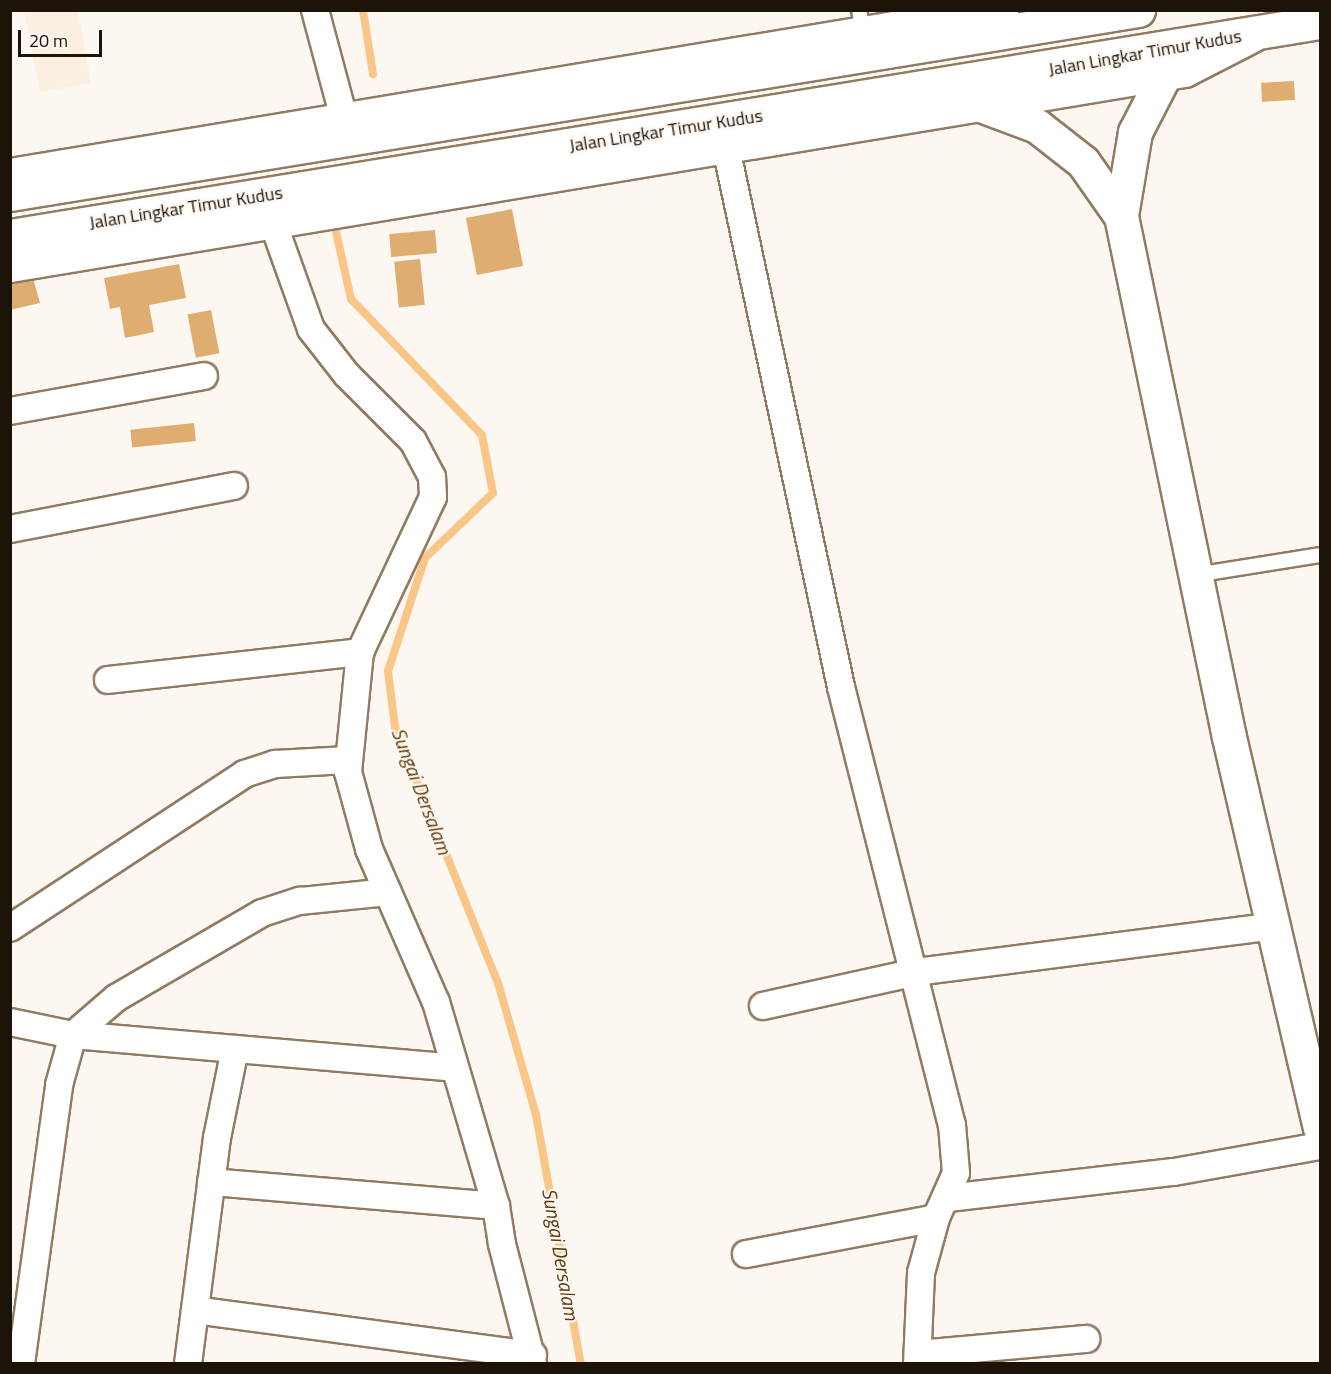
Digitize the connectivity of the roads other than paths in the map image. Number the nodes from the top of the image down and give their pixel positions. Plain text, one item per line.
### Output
1 (315, 10) edge
2 (1138, 10) edge
3 (997, 11) edge
4 (861, 21) edge
5 (1320, 22) edge
6 (1252, 35) junction
7 (1167, 70) junction
8 (975, 103) junction
9 (344, 118) junction
10 (725, 143) junction
11 (10, 175) edge
12 (10, 194) edge
13 (1121, 216) junction
14 (272, 220) junction
15 (10, 236) edge
16 (10, 264) edge
17 (204, 376) dead end
18 (10, 411) edge
19 (234, 486) dead end
20 (10, 529) edge
21 (1320, 555) edge
22 (1195, 575) junction
23 (360, 652) junction
24 (108, 681) dead end
25 (348, 760) junction
26 (388, 892) junction
27 (1273, 926) junction
28 (10, 928) edge
29 (915, 972) junction
30 (764, 1006) dead end
31 (10, 1022) edge
32 (73, 1035) junction
33 (235, 1049) junction
34 (456, 1068) junction
35 (1320, 1127) edge
36 (1320, 1146) edge
37 (211, 1182) junction
38 (496, 1206) junction
39 (942, 1208) junction
40 (746, 1254) dead end
41 (195, 1310) junction
42 (1086, 1339) dead end
43 (533, 1359) edge
44 (917, 1359) edge
45 (21, 1364) edge
46 (188, 1364) edge

1 - 9 street
2 - 12 main road
3 - 4 main road
4 - 9 main road
5 - 6 main road, Jalan Lingkar Timur Kudus
6 - 7 main road
6 - 15 main road, Jalan Lingkar Timur Kudus
7 - 8 main road
7 - 13 main road
8 - 10 main road
8 - 13 main road
9 - 11 main road
10 - 14 main road
10 - 29 street
13 - 22 main road
14 - 16 main road
14 - 23 street
17 - 18 street
19 - 20 street
21 - 22 lane
22 - 27 main road
23 - 24 street
23 - 25 street
25 - 26 street
25 - 28 street
26 - 32 street
26 - 34 street
27 - 29 street
27 - 35 main road
29 - 30 street
29 - 39 street
31 - 32 street
32 - 33 street
32 - 45 street
33 - 34 street
33 - 37 street
34 - 38 street
36 - 39 street
37 - 38 street
37 - 41 street
38 - 43 street
39 - 40 street
39 - 44 street
41 - 43 street
41 - 46 street
42 - 44 street

